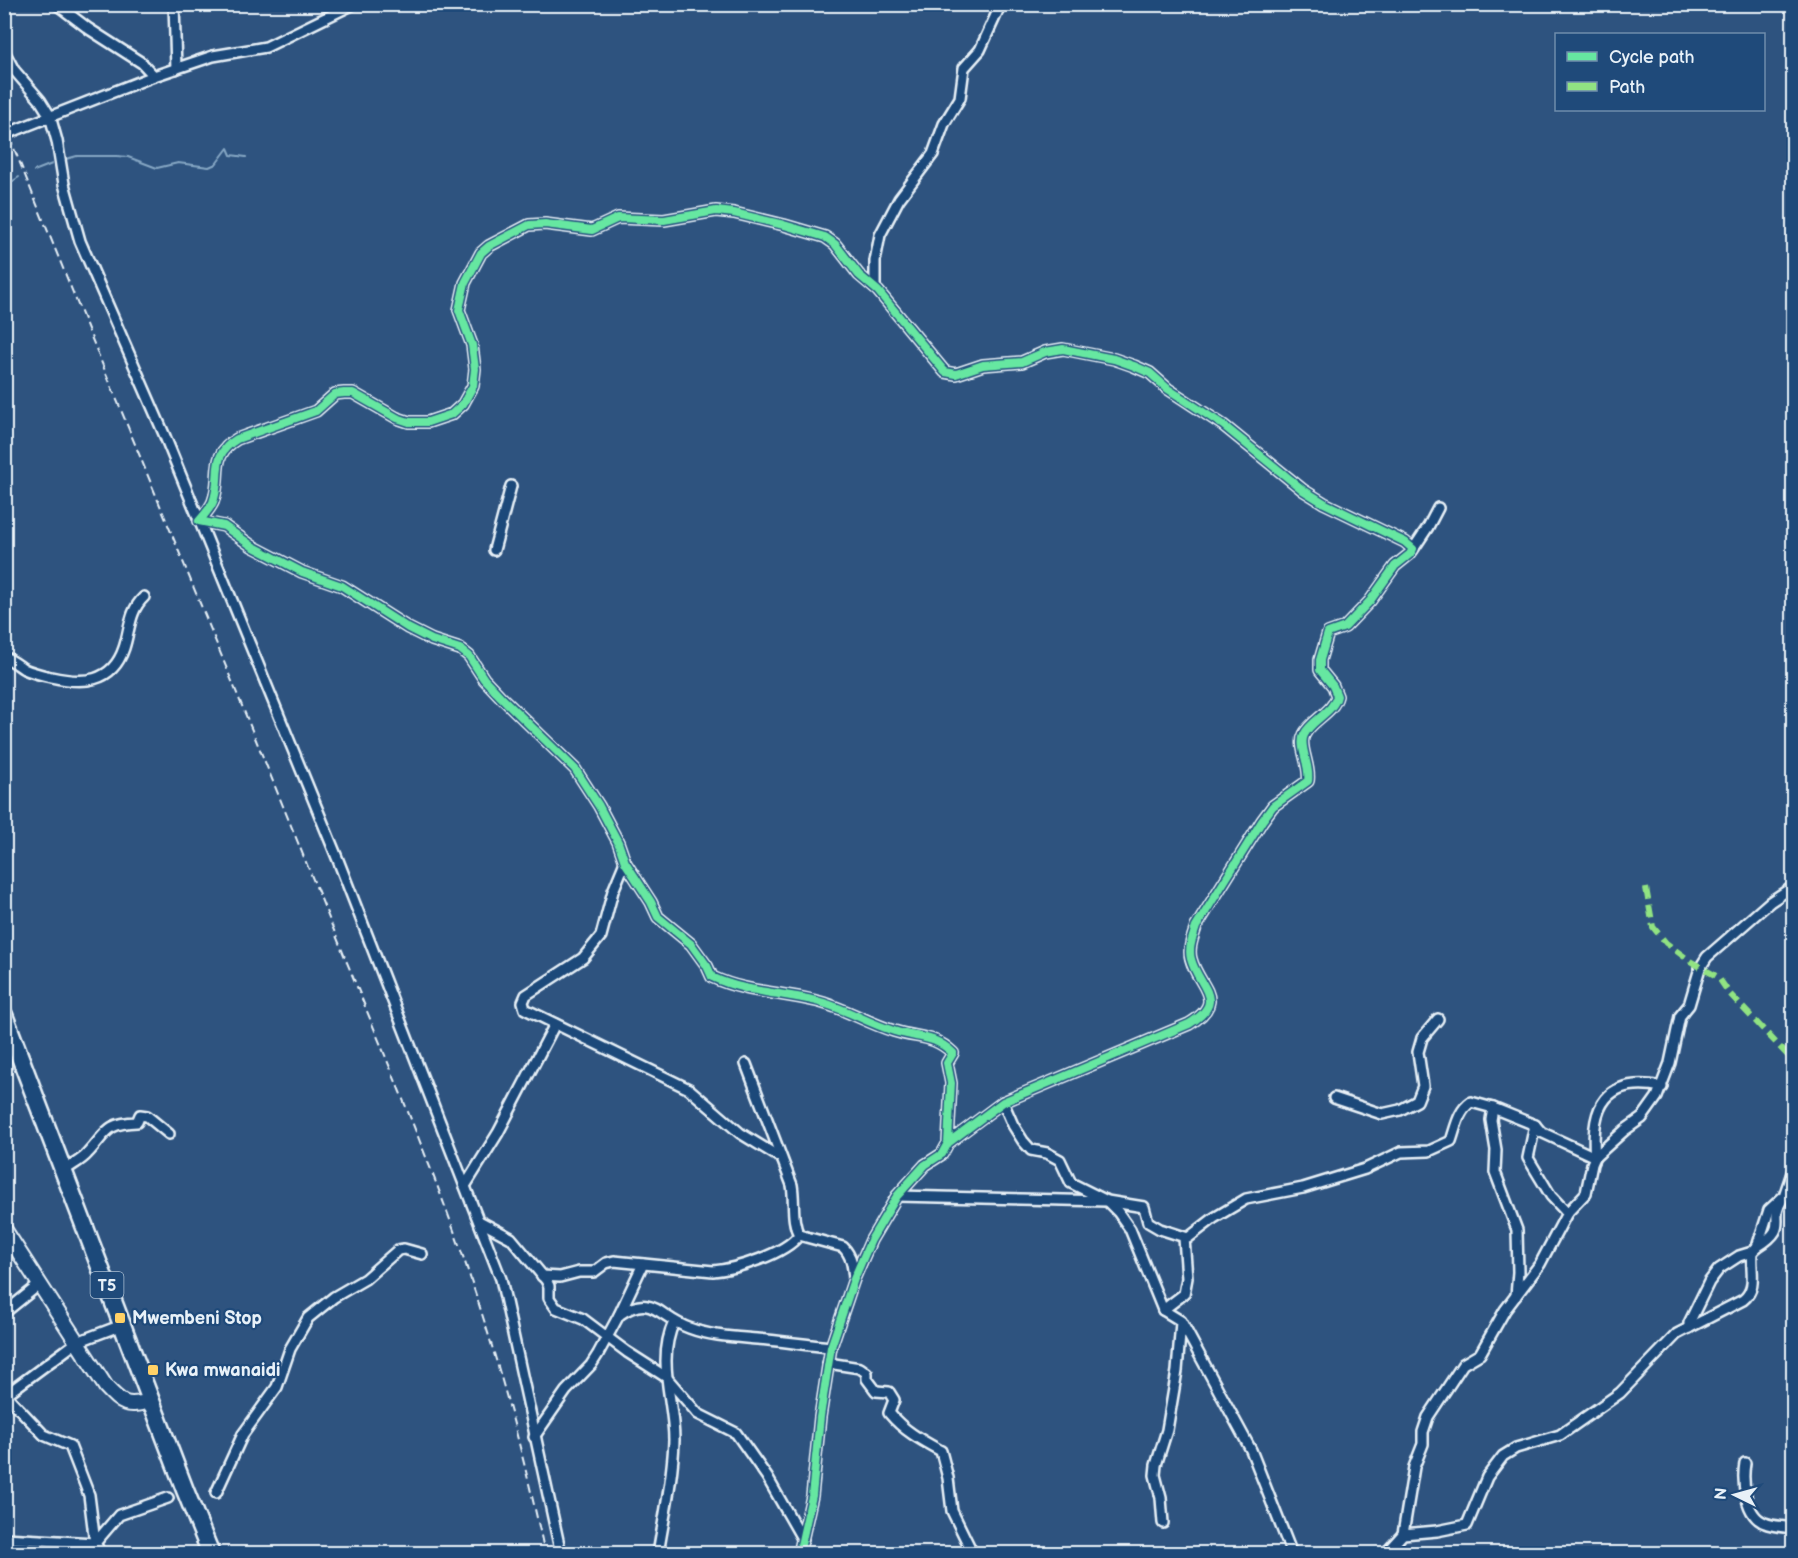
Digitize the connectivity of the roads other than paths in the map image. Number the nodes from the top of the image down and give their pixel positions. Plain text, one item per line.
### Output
1 (56, 4) edge
2 (174, 4) edge
3 (354, 4) edge
4 (1001, 4) edge
5 (4, 51) edge
6 (176, 69) junction
7 (154, 76) junction
8 (50, 116) junction
9 (4, 135) edge
10 (875, 288) junction
11 (511, 486) dead end
12 (1438, 508) dead end
13 (199, 521) junction
14 (494, 549) dead end
15 (1412, 551) junction
16 (144, 597) dead end
17 (4, 657) edge
18 (625, 862) junction
19 (1794, 886) edge
20 (4, 1015) edge
21 (1438, 1019) dead end
22 (555, 1024) junction
23 (746, 1064) dead end
24 (1662, 1087) junction
25 (1334, 1098) dead end
26 (1004, 1102) junction
27 (1493, 1108) junction
28 (1534, 1125) junction
29 (169, 1134) dead end
30 (948, 1143) junction
31 (1595, 1157) junction
32 (781, 1158) junction
33 (1794, 1167) edge
34 (64, 1171) junction
35 (465, 1186) junction
36 (897, 1196) junction
37 (1107, 1201) junction
38 (1567, 1214) junction
39 (479, 1221) junction
40 (4, 1229) edge
41 (799, 1235) junction
42 (1184, 1238) junction
43 (1755, 1250) junction
44 (422, 1254) dead end
45 (643, 1264) junction
46 (542, 1276) junction
47 (854, 1279) junction
48 (40, 1284) junction
49 (1516, 1296) junction
50 (1163, 1310) junction
51 (4, 1313) edge
52 (619, 1315) junction
53 (1181, 1321) junction
54 (674, 1323) junction
55 (122, 1325) junction
56 (1689, 1328) junction
57 (607, 1337) junction
58 (77, 1342) junction
59 (831, 1347) junction
60 (828, 1363) junction
61 (666, 1377) junction
62 (5, 1395) edge
63 (151, 1401) junction
64 (534, 1437) junction
65 (1744, 1463) dead end
66 (216, 1493) dead end
67 (168, 1498) dead end
68 (1163, 1523) dead end
69 (1794, 1529) edge
70 (1403, 1534) junction
71 (4, 1538) edge
72 (803, 1540) junction
73 (95, 1543) junction
74 (101, 1554) edge
75 (211, 1554) edge
76 (561, 1554) edge
77 (658, 1554) edge
78 (799, 1554) edge
79 (973, 1554) edge
80 (1292, 1554) edge
81 (1385, 1554) edge

1 - 7 street
2 - 6 street
3 - 6 street
4 - 10 street
5 - 8 street
6 - 7 street
7 - 8 street
8 - 9 street, bridge
8 - 13 street
10 - 13 street
10 - 15 street
11 - 14 street
12 - 15 street
13 - 18 street
13 - 35 street
15 - 26 street
16 - 17 street
18 - 22 street
18 - 30 street
19 - 24 street
20 - 34 highway, T5
21 - 25 street
22 - 32 street
22 - 35 street
23 - 32 street
24 - 31 street
24 - 31 street
26 - 30 street
26 - 37 street
27 - 28 street
27 - 42 street
27 - 49 street
28 - 31 street
28 - 38 street
29 - 34 street
30 - 36 street
31 - 38 street
32 - 41 street
33 - 43 street
34 - 55 highway, T5
35 - 39 street
36 - 37 street
36 - 47 street
37 - 42 street
37 - 50 street
38 - 49 street
39 - 46 street
39 - 64 street
40 - 48 street
41 - 45 street
41 - 47 street
42 - 50 street
43 - 56 street
43 - 56 street
44 - 66 street
45 - 46 street
45 - 52 street
46 - 57 street
47 - 59 street
48 - 51 street
48 - 58 street
49 - 70 street
50 - 53 street
52 - 54 street
52 - 57 street
53 - 68 street
53 - 80 street
54 - 59 street
54 - 61 street
55 - 58 street
55 - 63 highway, T5
56 - 70 street
57 - 61 street
57 - 64 street
58 - 62 street
58 - 63 street
59 - 60 street
60 - 72 street
60 - 79 street
61 - 72 street
61 - 77 street
62 - 73 street
63 - 75 highway, T5
64 - 76 street
65 - 69 street
67 - 73 street
70 - 81 street
71 - 73 street
72 - 78 street
73 - 74 street

